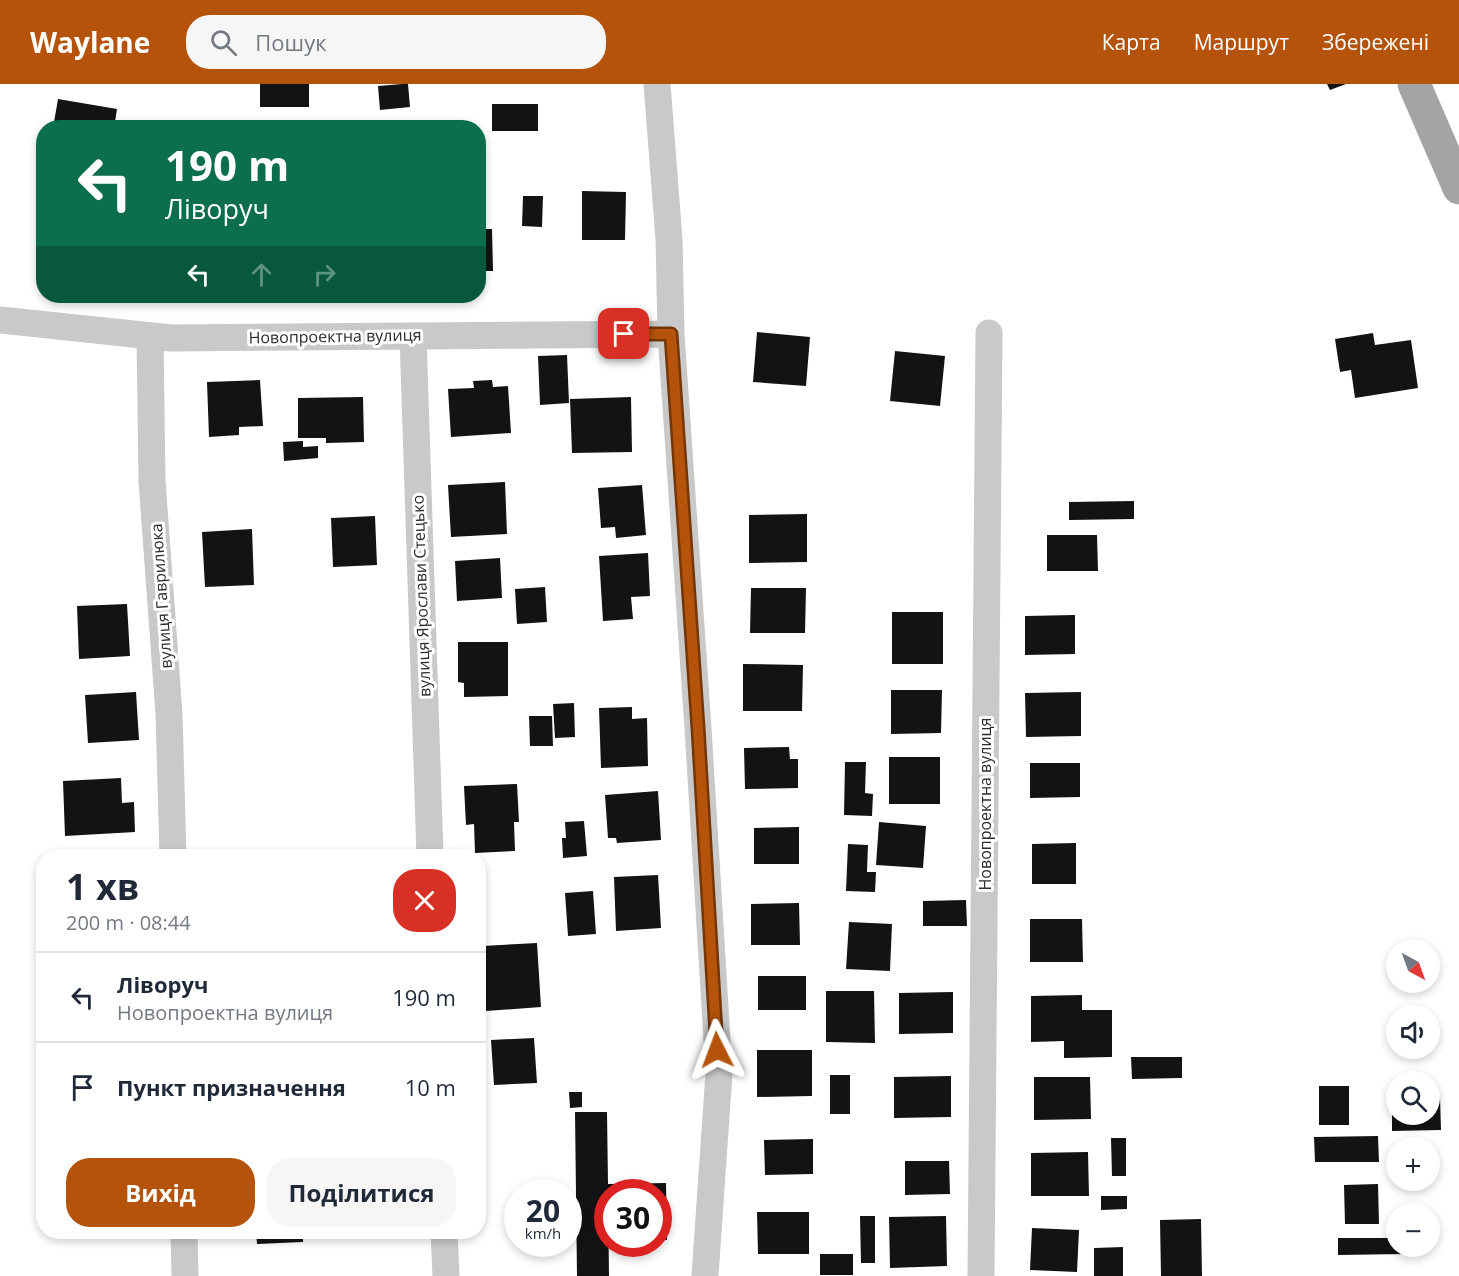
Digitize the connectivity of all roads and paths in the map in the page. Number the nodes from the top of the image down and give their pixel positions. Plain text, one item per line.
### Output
1 (657, 84) edge
2 (1414, 84) edge
3 (1459, 188) edge
4 (0, 320) edge
5 (989, 333) dead end
6 (671, 334) junction
7 (150, 336) junction
8 (413, 336) junction
9 (173, 849) edge
10 (430, 849) edge
11 (184, 1239) edge
12 (444, 1239) edge
13 (185, 1276) edge
14 (446, 1276) edge
15 (705, 1276) edge
16 (981, 1276) edge

1 - 6 street
2 - 3 main road
4 - 7 street, Новопроектна вулиця
5 - 16 street, Новопроектна вулиця
6 - 8 street, Новопроектна вулиця
6 - 15 street
7 - 8 street, Новопроектна вулиця
7 - 9 street, вулиця Гаврилюка
8 - 10 street, вулиця Ярослави Стецько
11 - 13 street
12 - 14 street

